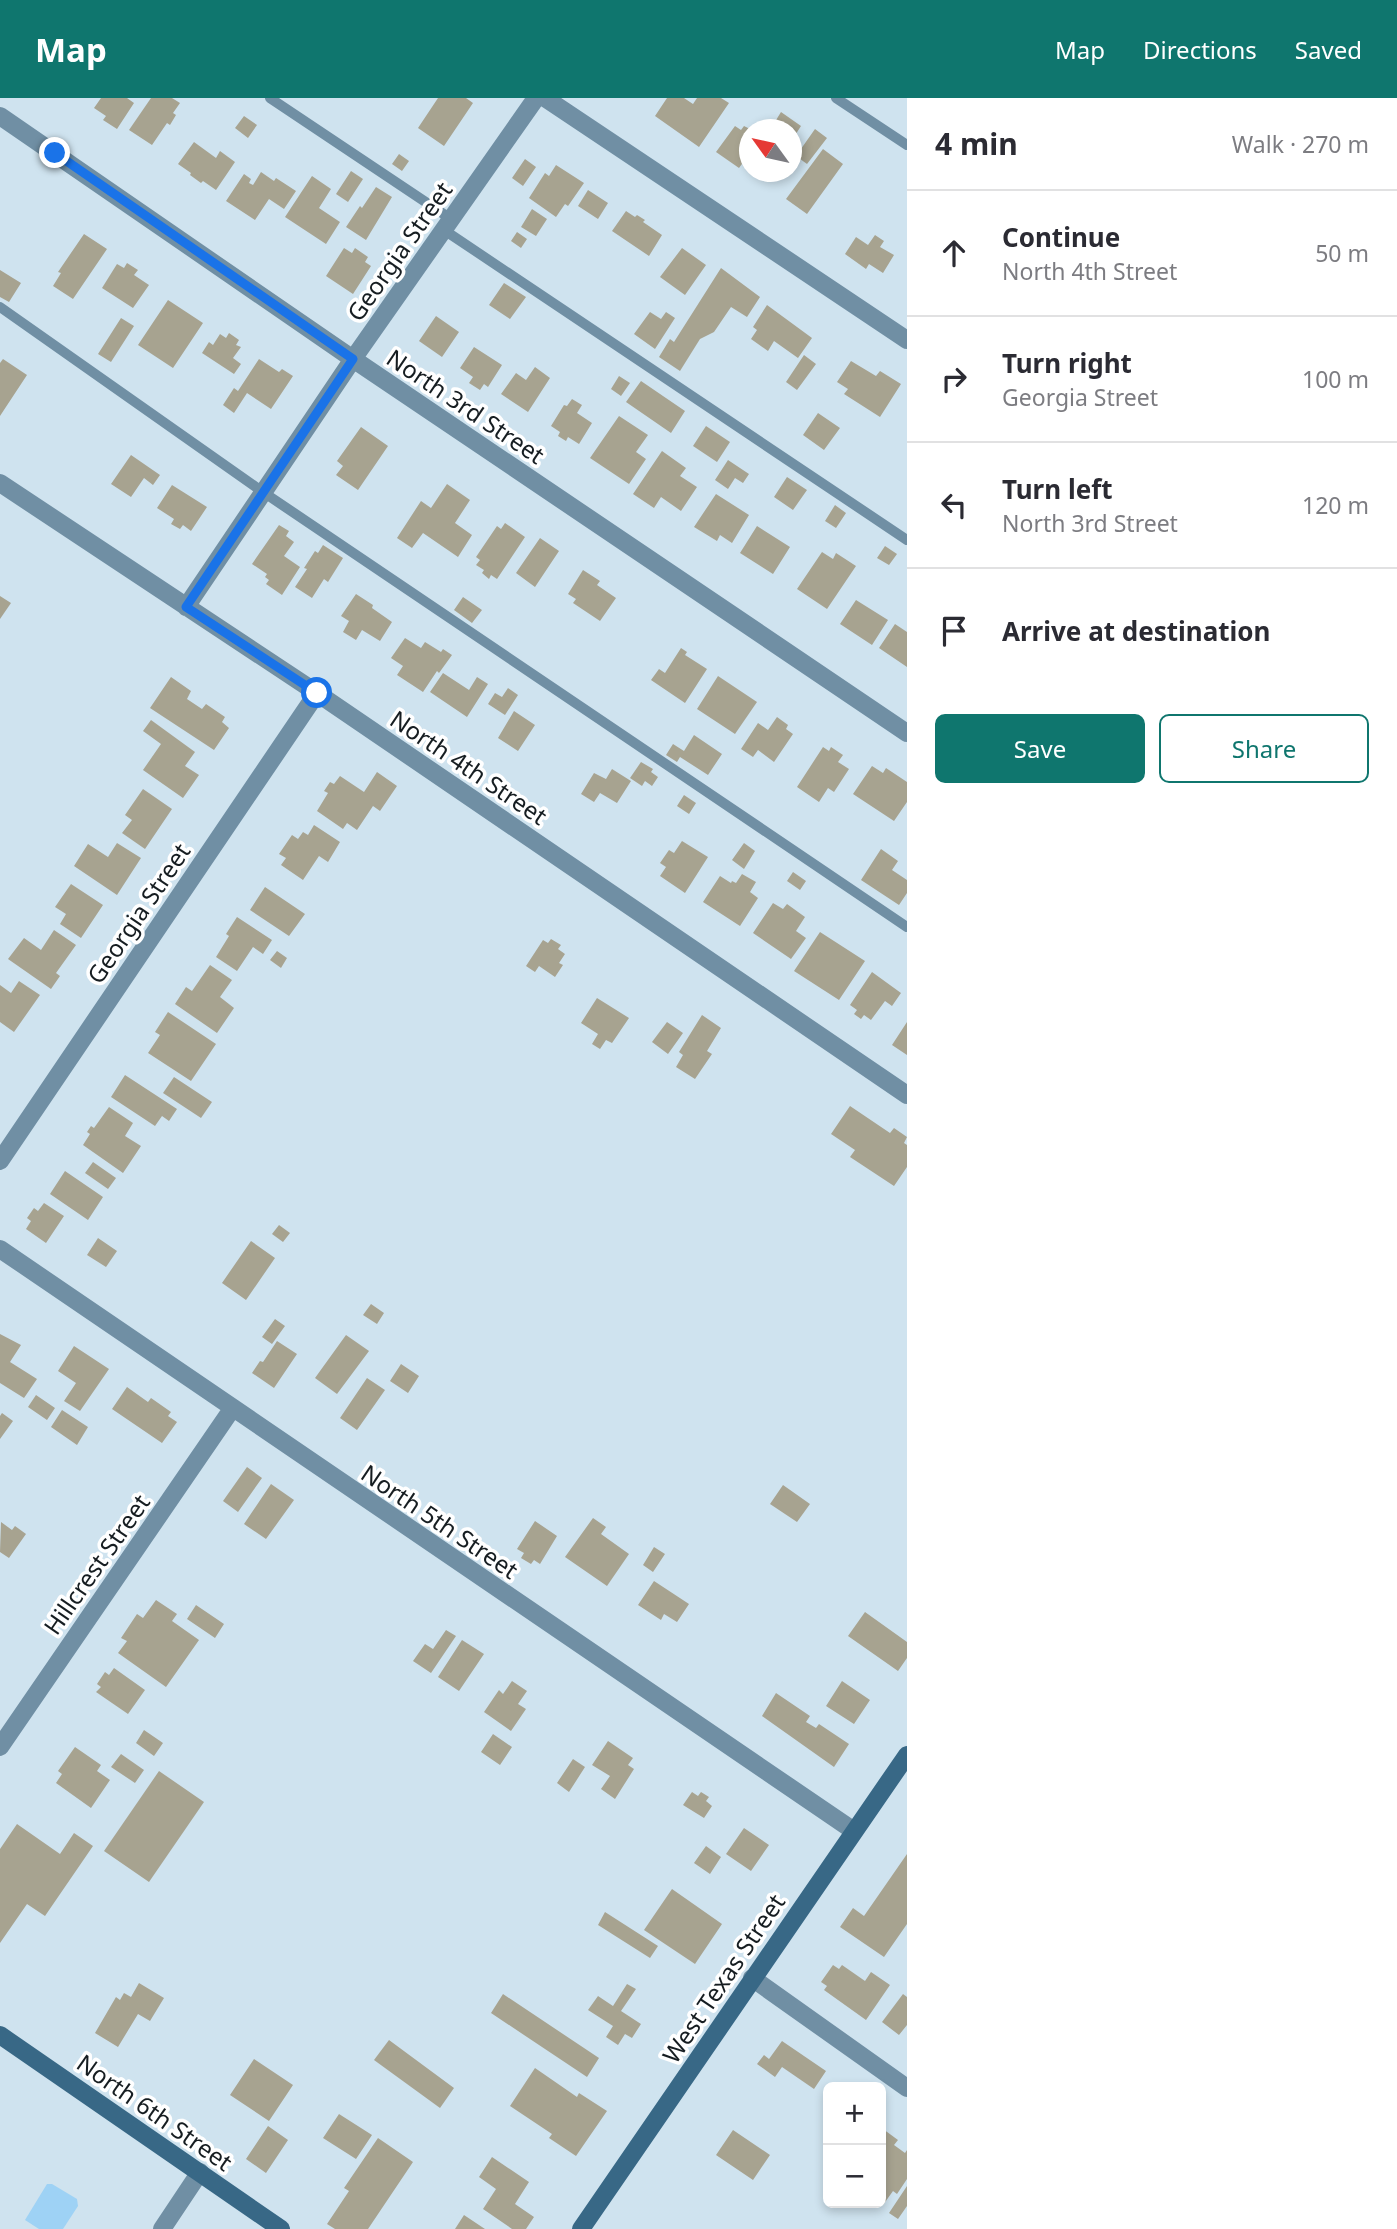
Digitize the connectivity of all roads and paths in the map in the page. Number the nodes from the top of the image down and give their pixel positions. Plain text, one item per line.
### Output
1 (270, 98) edge
2 (536, 98) edge
3 (545, 98) edge
4 (836, 98) edge
5 (0, 116) edge
6 (907, 145) edge
7 (447, 224) junction
8 (0, 307) edge
9 (907, 340) edge
10 (353, 359) junction
11 (0, 483) edge
12 (263, 492) junction
13 (907, 540) edge
14 (186, 607) junction
15 (317, 693) junction
16 (907, 733) edge
17 (907, 927) edge
18 (907, 1095) edge
19 (0, 1161) edge
20 (0, 1249) edge
21 (232, 1409) junction
22 (0, 1747) edge
23 (907, 1755) edge
24 (854, 1831) junction
25 (752, 1979) junction
26 (0, 2035) edge
27 (907, 2088) edge
28 (200, 2172) junction
29 (162, 2229) edge
30 (281, 2229) edge
31 (581, 2229) edge

1 - 7 lane
2 - 7 street, Georgia Street
3 - 9 street
4 - 6 lane
5 - 10 street, North 3rd Street
7 - 10 street, Georgia Street
7 - 13 lane
8 - 12 lane
10 - 12 street, Georgia Street
10 - 16 street, North 3rd Street
11 - 14 street, North 4th Street
12 - 14 street, Georgia Street
12 - 17 lane
14 - 15 street, North 4th Street
15 - 18 street, North 4th Street
15 - 19 street, Georgia Street
20 - 21 street, North 5th Street
21 - 22 street, Hillcrest Street
21 - 24 street, North 5th Street
23 - 24 street, West Texas Street
24 - 25 street, West Texas Street
25 - 27 street
25 - 31 street, West Texas Street
26 - 28 street, North 6th Street
28 - 29 street
28 - 30 street, North 6th Street

